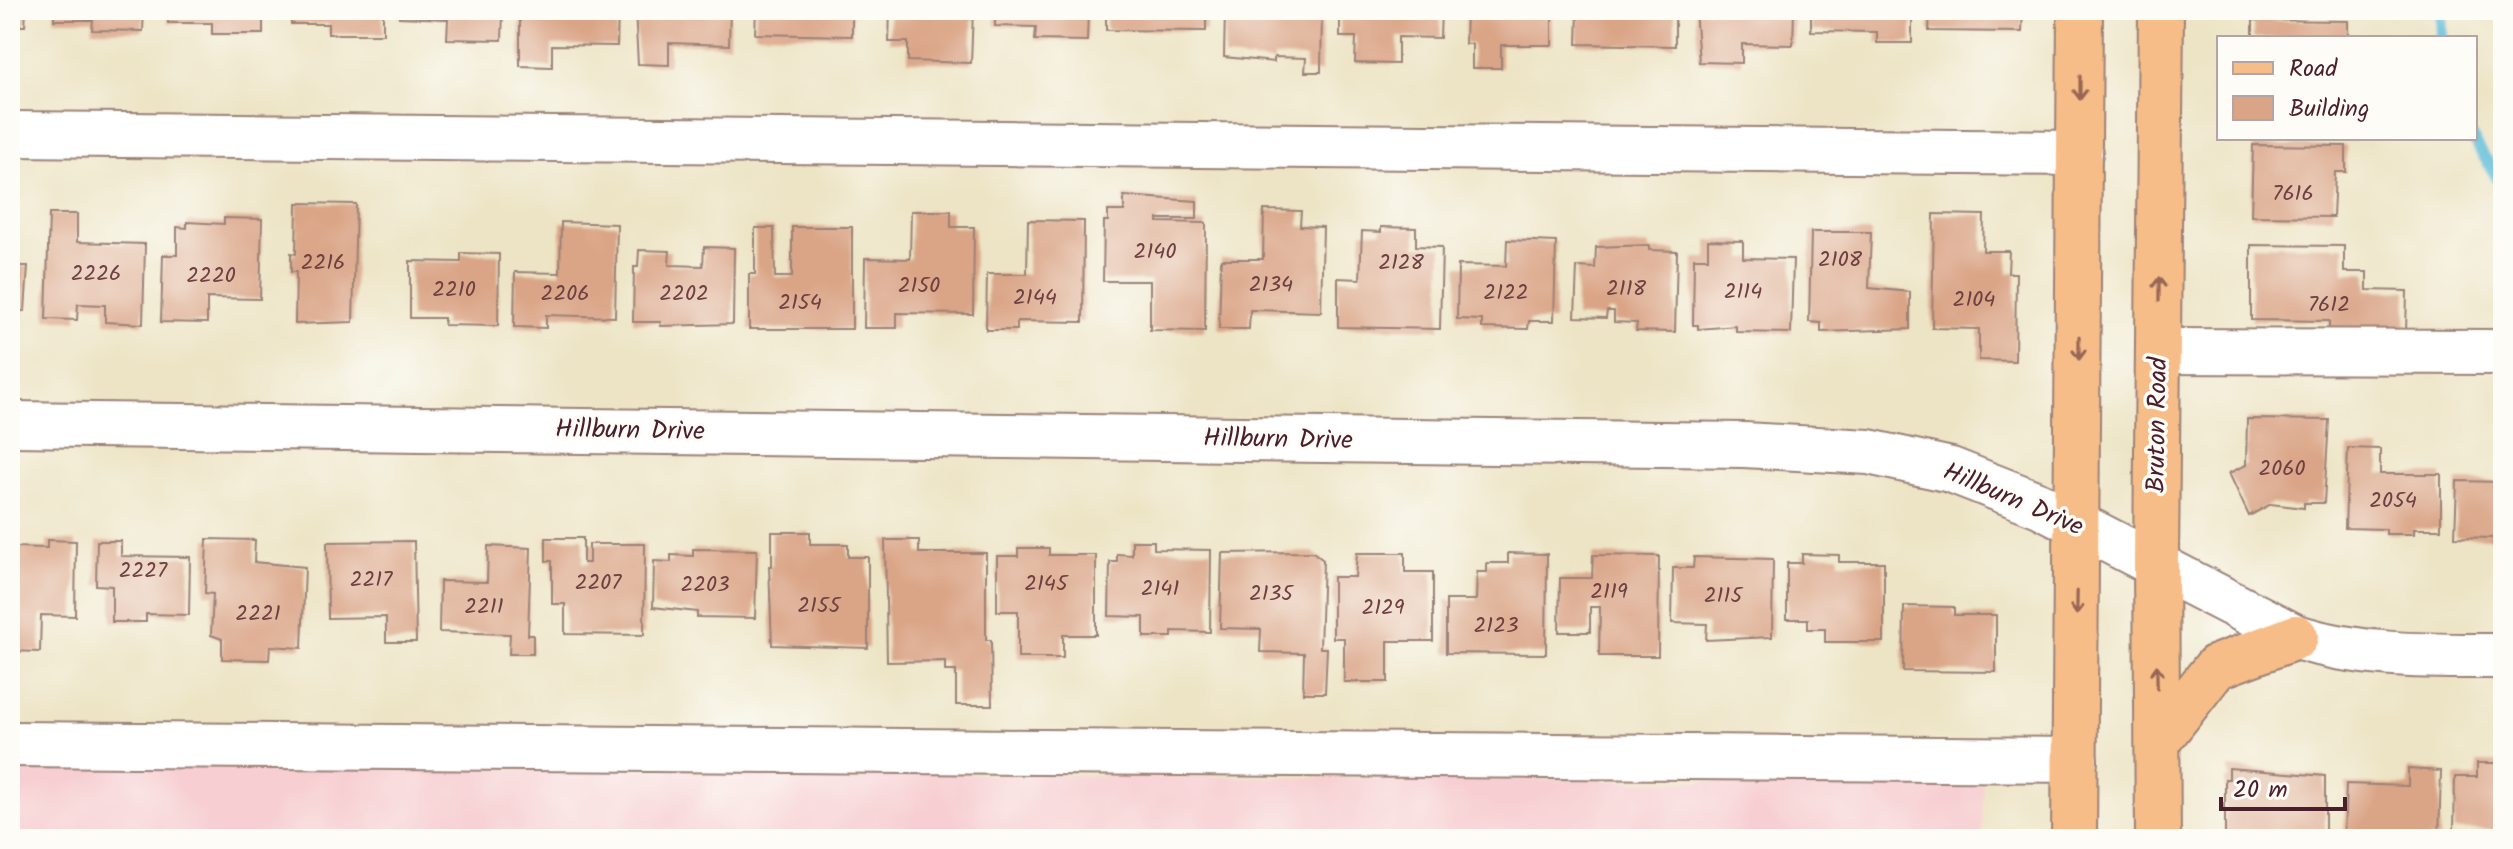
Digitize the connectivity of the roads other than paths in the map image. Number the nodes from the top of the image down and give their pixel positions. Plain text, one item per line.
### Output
1 (2080, 10) edge
2 (2161, 10) edge
3 (10, 134) edge
4 (2080, 153) junction
5 (2158, 351) junction
6 (2503, 352) edge
7 (10, 424) edge
8 (2077, 525) junction
9 (2156, 563) junction
10 (2296, 637) junction
11 (2503, 656) edge
12 (2158, 741) junction
13 (10, 744) edge
14 (2075, 760) junction
15 (2074, 839) edge
16 (2158, 839) edge

1 -> 4 main road
5 -> 2 main road, Bruton Road
3 - 4 street
4 -> 8 main road
5 - 6 street
5 - 9 main road, Bruton Road
7 - 8 street, Hillburn Drive
8 - 9 street, Hillburn Drive
8 -> 14 main road
9 - 10 street, Hillburn Drive
12 -> 9 main road, Bruton Road
10 - 11 street, Hillburn Drive
10 - 12 main road
12 - 16 main road, Bruton Road
13 - 14 street
14 - 15 main road

